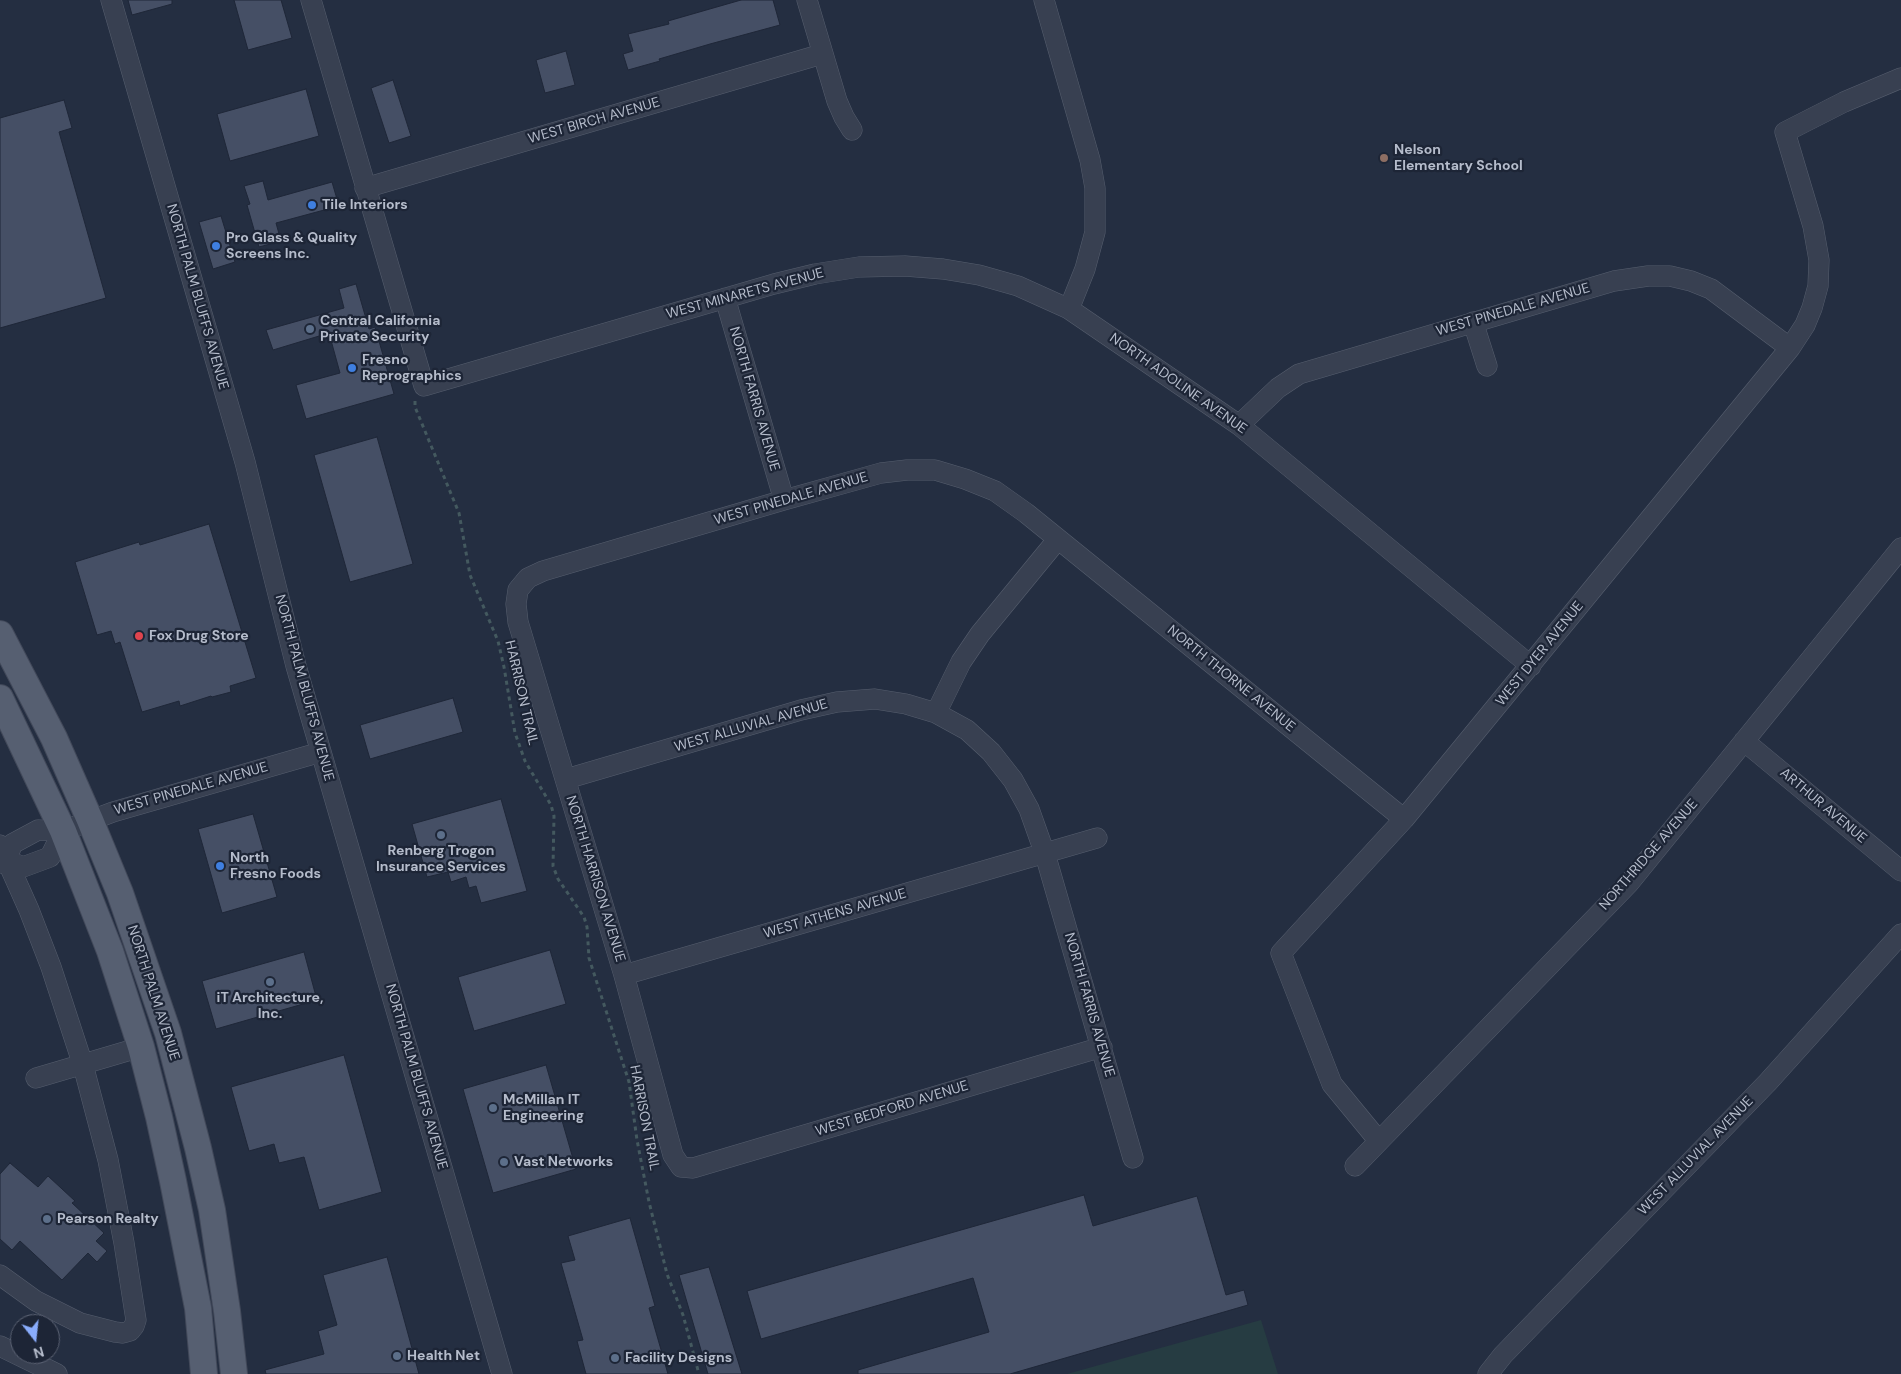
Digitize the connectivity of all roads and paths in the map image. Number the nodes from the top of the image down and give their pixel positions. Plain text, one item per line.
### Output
1 (112, 0) edge
2 (310, 0) edge
3 (807, 0) edge
4 (1044, 0) edge
5 (822, 54) junction
6 (1901, 78) edge
7 (852, 130) dead end
8 (365, 188) junction
9 (724, 298) junction
10 (1069, 309) junction
11 (1473, 322) junction
12 (1790, 348) junction
13 (1487, 366) dead end
14 (419, 392) junction
15 (1239, 425) junction
16 (784, 500) junction
17 (1058, 539) junction
18 (1901, 548) edge
19 (518, 590) joint
20 (0, 634) edge
21 (1531, 666) junction
22 (0, 698) edge
23 (936, 713) junction
24 (1744, 741) junction
25 (321, 752) junction
26 (566, 779) junction
27 (1404, 819) junction
28 (90, 820) junction
29 (63, 831) junction
30 (1097, 838) dead end
31 (1045, 854) junction
32 (2, 856) edge
33 (1901, 872) edge
34 (1901, 934) edge
35 (624, 975) junction
36 (1102, 1047) junction
37 (141, 1048) junction
38 (83, 1065) junction
39 (36, 1078) dead end
40 (1378, 1140) junction
41 (1133, 1158) dead end
42 (1355, 1166) dead end
43 (681, 1167) joint
44 (173, 1181) junction
45 (0, 1275) edge
46 (0, 1346) edge
47 (57, 1374) edge
48 (204, 1374) edge
49 (218, 1374) edge
50 (234, 1374) edge
51 (502, 1374) edge
52 (700, 1374) edge
53 (1488, 1374) edge

1 - 25 street, NORTH PALM BLUFFS AVENUE
2 - 8 street
3 - 5 street
4 - 10 street
5 - 7 street
5 - 8 street, WEST BIRCH AVENUE
6 - 12 street, WEST DYER AVENUE
8 - 14 street
9 - 10 street, WEST MINARETS AVENUE
9 - 14 street, WEST MINARETS AVENUE
9 - 16 street, NORTH FARRIS AVENUE
10 - 15 street, NORTH ADOLINE AVENUE
11 - 12 street, WEST PINEDALE AVENUE
11 - 13 street
11 - 15 street, WEST PINEDALE AVENUE
12 - 21 street, WEST DYER AVENUE
14 - 52 path, HARRISON TRAIL
15 - 21 street, NORTH ADOLINE AVENUE
16 - 17 street, WEST PINEDALE AVENUE
16 - 19 street, WEST PINEDALE AVENUE
17 - 23 street
17 - 27 street, NORTH THORNE AVENUE
18 - 24 street, NORTHRIDGE AVENUE
19 - 26 street, NORTH HARRISON AVENUE
20 - 28 main road, NORTH PALM AVENUE
21 - 27 street, WEST DYER AVENUE
22 - 29 main road, NORTH PALM AVENUE
23 - 26 street, WEST ALLUVIAL AVENUE
23 - 31 street, NORTH FARRIS AVENUE
24 - 33 street, ARTHUR AVENUE
24 - 40 street, NORTHRIDGE AVENUE
25 - 28 street, WEST PINEDALE AVENUE
25 - 51 street, NORTH PALM BLUFFS AVENUE
26 - 35 street, NORTH HARRISON AVENUE
27 - 40 street, WEST DYER AVENUE
28 - 29 street, WEST PINEDALE AVENUE
28 - 50 main road, NORTH PALM AVENUE
29 - 32 street
29 - 32 street
29 - 37 main road, NORTH PALM AVENUE
30 - 31 street
31 - 35 street, WEST ATHENS AVENUE
31 - 36 street, NORTH FARRIS AVENUE
32 - 38 street
34 - 53 street, WEST ALLUVIAL AVENUE
35 - 43 street, NORTH HARRISON AVENUE
36 - 41 street, NORTH FARRIS AVENUE
36 - 43 street, WEST BEDFORD AVENUE
37 - 38 street
37 - 44 main road, NORTH PALM AVENUE
38 - 39 street
38 - 45 street
40 - 42 street, NORTHRIDGE AVENUE
44 - 48 main road, NORTH PALM AVENUE
44 - 49 main road
46 - 47 street

